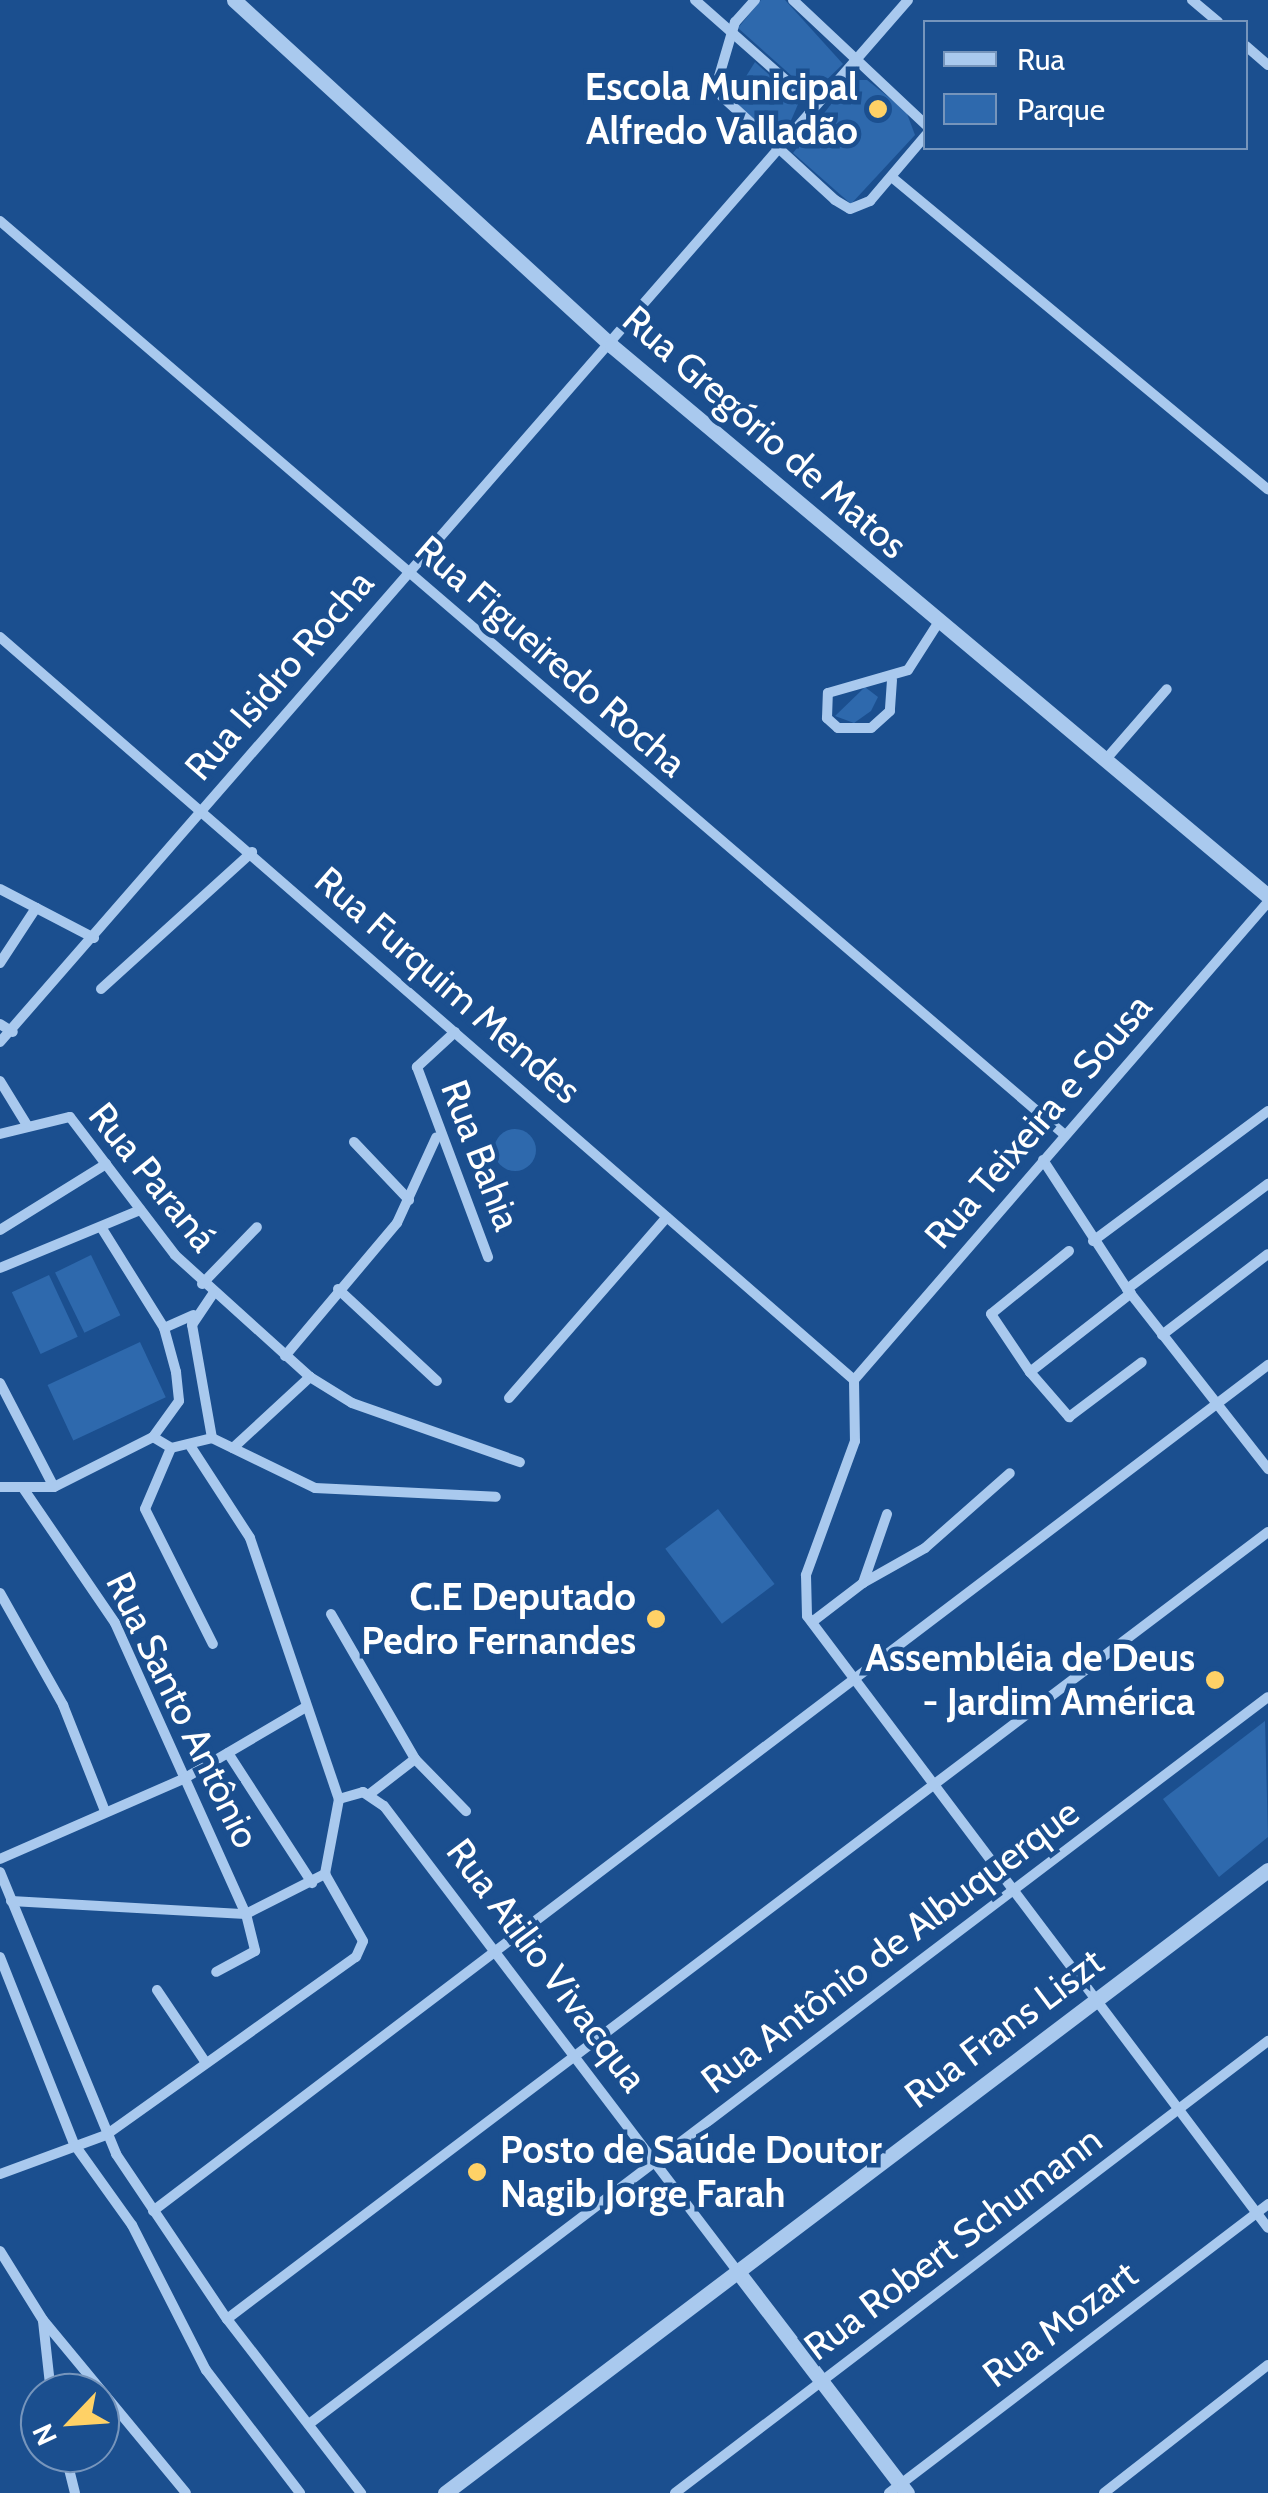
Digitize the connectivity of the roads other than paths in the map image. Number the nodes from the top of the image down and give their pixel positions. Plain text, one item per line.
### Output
1 (234, 0) edge
2 (694, 0) edge
3 (756, 0) edge
4 (793, 0) edge
5 (908, 0) edge
6 (1192, 0) edge
7 (1216, 20) edge
8 (731, 32) junction
9 (1248, 48) edge
10 (856, 61) junction
11 (1268, 65) edge
12 (812, 103) junction
13 (923, 122) edge
14 (923, 139) edge
15 (782, 153) junction
16 (894, 180) junction
17 (0, 221) edge
18 (612, 346) junction
19 (1268, 489) edge
20 (407, 572) junction
21 (938, 623) junction
22 (0, 637) edge
23 (892, 680) junction
24 (1167, 688) dead end
25 (1107, 758) junction
26 (203, 809) junction
27 (252, 852) junction
28 (0, 889) edge
29 (1268, 899) edge
30 (36, 908) junction
31 (94, 938) junction
32 (0, 964) edge
33 (101, 990) dead end
34 (0, 1024) edge
35 (13, 1032) junction
36 (455, 1032) junction
37 (0, 1042) edge
38 (0, 1081) edge
39 (1268, 1110) edge
40 (27, 1124) junction
41 (0, 1134) edge
42 (1065, 1135) junction
43 (436, 1138) junction
44 (354, 1142) dead end
45 (1043, 1160) junction
46 (106, 1164) junction
47 (1268, 1184) edge
48 (409, 1200) junction
49 (140, 1210) junction
50 (667, 1218) junction
51 (101, 1227) junction
52 (257, 1227) dead end
53 (0, 1230) edge
54 (1093, 1241) junction
55 (1069, 1251) dead end
56 (1268, 1254) edge
57 (488, 1257) dead end
58 (0, 1268) edge
59 (202, 1284) junction
60 (338, 1289) junction
61 (1129, 1291) junction
62 (213, 1294) junction
63 (193, 1314) junction
64 (164, 1328) junction
65 (1162, 1334) junction
66 (285, 1356) junction
67 (1142, 1362) dead end
68 (1268, 1365) edge
69 (1030, 1372) junction
70 (310, 1378) junction
71 (854, 1380) junction
72 (436, 1381) dead end
73 (0, 1383) edge
74 (508, 1398) dead end
75 (1217, 1403) junction
76 (154, 1437) junction
77 (212, 1438) junction
78 (191, 1447) junction
79 (171, 1448) junction
80 (233, 1448) junction
81 (520, 1462) dead end
82 (1268, 1470) edge
83 (1010, 1473) dead end
84 (0, 1487) edge
85 (54, 1487) junction
86 (23, 1488) junction
87 (496, 1497) dead end
88 (888, 1514) dead end
89 (1268, 1532) edge
90 (862, 1582) junction
91 (0, 1593) edge
92 (331, 1614) dead end
93 (812, 1622) junction
94 (213, 1644) dead end
95 (852, 1680) junction
96 (1268, 1697) edge
97 (306, 1707) junction
98 (228, 1753) junction
99 (415, 1759) junction
100 (184, 1778) junction
101 (931, 1786) junction
102 (371, 1793) junction
103 (339, 1800) junction
104 (466, 1810) dead end
105 (105, 1811) junction
106 (0, 1859) edge
107 (1268, 1870) edge
108 (0, 1872) edge
109 (325, 1874) junction
110 (312, 1883) junction
111 (1014, 1890) junction
112 (11, 1901) junction
113 (246, 1914) junction
114 (498, 1948) junction
115 (0, 1957) edge
116 (216, 1972) dead end
117 (158, 1990) dead end
118 (1096, 2000) junction
119 (1268, 2041) edge
120 (578, 2057) junction
121 (204, 2060) junction
122 (1180, 2108) junction
123 (106, 2135) junction
124 (74, 2144) junction
125 (655, 2162) junction
126 (0, 2174) edge
127 (1268, 2204) edge
128 (153, 2211) junction
129 (1256, 2212) junction
130 (1268, 2228) edge
131 (0, 2251) edge
132 (738, 2272) junction
133 (226, 2319) junction
134 (43, 2320) junction
135 (1268, 2365) edge
136 (50, 2373) edge
137 (821, 2382) junction
138 (309, 2424) junction
139 (898, 2490) edge
140 (186, 2493) edge
141 (300, 2493) edge
142 (362, 2493) edge
143 (445, 2493) edge
144 (675, 2493) edge
145 (1104, 2493) edge

1 - 18 street, Rua Gregório de Matos
2 - 8 street
3 - 8 street
4 - 10 street
5 - 10 street, Rua Isidro Rocha
6 - 7 street
8 - 12 street
8 - 15 street
9 - 11 street
10 - 12 street, Rua Isidro Rocha
10 - 13 street
12 - 15 street, Rua Isidro Rocha
14 - 16 street
15 - 16 street
15 - 18 street, Rua Isidro Rocha
16 - 19 street
17 - 20 street, Rua Figueiredo Rocha
18 - 20 street, Rua Isidro Rocha
18 - 21 street, Rua Gregório de Matos
20 - 26 street, Rua Isidro Rocha
20 - 42 street, Rua Figueiredo Rocha
21 - 23 street
21 - 25 street, Rua Gregório de Matos
22 - 26 street, Rua Furquim Mendes
23 - 23 street
24 - 25 street
25 - 29 street, Rua Gregório de Matos
26 - 27 street, Rua Furquim Mendes
26 - 31 street, Rua Isidro Rocha
27 - 33 street
27 - 36 street, Rua Furquim Mendes
28 - 30 street
29 - 42 street, Rua Teixeira e Sousa
30 - 31 street
30 - 32 street
31 - 35 street, Rua Isidro Rocha
34 - 35 street
35 - 37 street, Rua Isidro Rocha
36 - 43 street, Rua Bahia
36 - 50 street, Rua Furquim Mendes
38 - 40 street
39 - 54 street
40 - 41 street
40 - 46 street, Rua Paraná
42 - 45 street, Rua Teixeira e Sousa
43 - 48 street
43 - 57 street, Rua Bahia
44 - 48 street
45 - 54 street
45 - 71 street, Rua Teixeira e Sousa
46 - 49 street, Rua Paraná
46 - 53 street
47 - 61 street
48 - 60 street
49 - 51 street
49 - 59 street, Rua Paraná
50 - 71 street, Rua Furquim Mendes
50 - 74 street
51 - 58 street
51 - 64 street
52 - 59 street
54 - 61 street
55 - 69 street
56 - 65 street
59 - 62 street, Rua Paraná
60 - 66 street
60 - 72 street
61 - 65 street
61 - 69 street
62 - 63 street
62 - 66 street, Rua Paraná
63 - 64 street
63 - 77 street
64 - 76 street
65 - 75 street
66 - 70 street, Rua Paraná
67 - 69 street
68 - 75 street
70 - 80 street
70 - 81 street, Rua Paraná
71 - 93 street
73 - 85 street
75 - 82 street
75 - 95 street
76 - 79 street
76 - 85 street
77 - 78 street
77 - 80 street
78 - 79 street
78 - 97 street
79 - 94 street
80 - 87 street
83 - 90 street
84 - 86 street
85 - 86 street
86 - 100 street, Rua Santo Antônio
88 - 90 street
89 - 101 street
90 - 93 street
91 - 105 street
92 - 99 street
93 - 95 street
95 - 101 street
95 - 114 street
96 - 111 street, Rua Antônio de Albuquerque
97 - 98 street
97 - 103 street
98 - 100 street
98 - 110 street
99 - 102 street
99 - 104 street
100 - 105 street
100 - 113 street, Rua Santo Antônio
101 - 111 street
101 - 120 street
102 - 103 street
102 - 114 street, Rua Atilio Vivacqua
103 - 109 street
105 - 106 street
107 - 118 street, Rua Frans Liszt
108 - 112 street
109 - 110 street
109 - 121 street
110 - 113 street
111 - 118 street
111 - 125 street, Rua Antônio de Albuquerque
112 - 113 street
112 - 123 street
113 - 116 street
114 - 120 street, Rua Atilio Vivacqua
114 - 128 street
115 - 124 street
117 - 121 street
118 - 122 street
118 - 132 street, Rua Frans Liszt
119 - 122 street, Rua Robert Schumann
120 - 125 street, Rua Atilio Vivacqua
120 - 133 street
121 - 123 street
122 - 129 street
122 - 137 street, Rua Robert Schumann
123 - 124 street
123 - 128 street
124 - 126 street
124 - 141 street
125 - 132 street, Rua Atilio Vivacqua
125 - 138 street, Rua Antônio de Albuquerque
127 - 129 street, Rua Mozart
128 - 133 street
129 - 130 street
129 - 139 street, Rua Mozart
131 - 134 street
132 - 137 street, Rua Atilio Vivacqua
132 - 143 street, Rua Frans Liszt
133 - 138 street
134 - 136 street
134 - 140 street
135 - 145 street
137 - 139 street, Rua Atilio Vivacqua
137 - 144 street, Rua Robert Schumann
138 - 142 street

